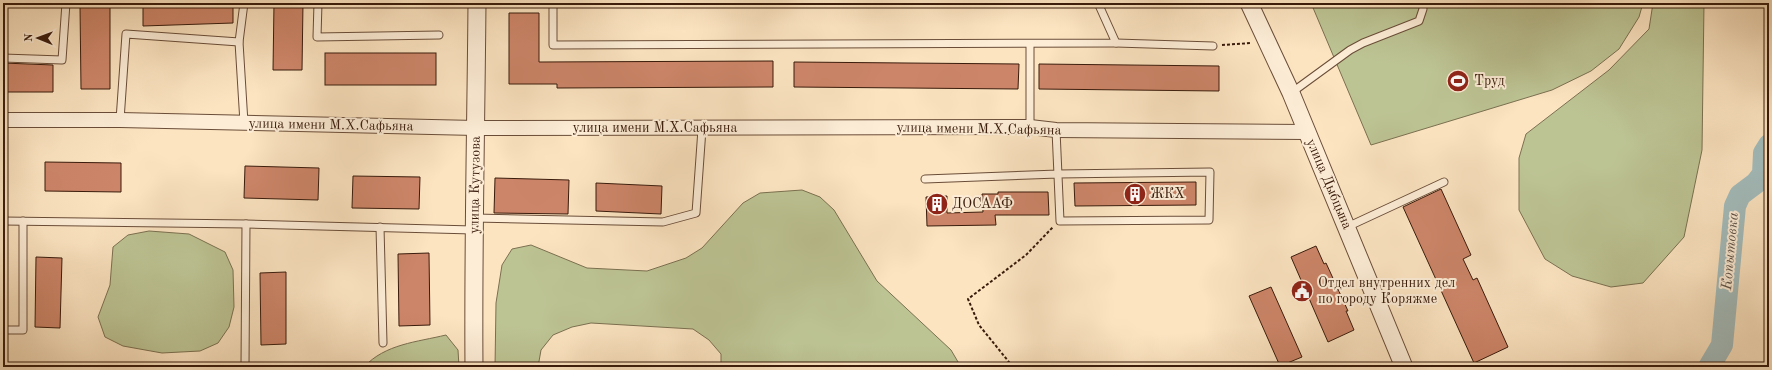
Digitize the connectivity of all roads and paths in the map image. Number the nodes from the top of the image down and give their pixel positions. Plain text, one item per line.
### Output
1 (66, 3) edge
2 (244, 3) edge
3 (318, 3) edge
4 (477, 3) edge
5 (553, 3) edge
6 (1098, 3) edge
7 (1249, 3) edge
8 (1422, 3) edge
9 (439, 35) dead end
10 (239, 42) junction
11 (1267, 42) junction
12 (1116, 43) junction
13 (1030, 44) junction
14 (1213, 46) joint
15 (3, 58) edge
16 (1290, 93) junction
17 (3, 120) edge
18 (120, 120) junction
19 (244, 123) junction
20 (1030, 127) junction
21 (476, 128) junction
22 (702, 129) junction
23 (1056, 130) junction
24 (1306, 132) junction
25 (1058, 174) junction
26 (925, 179) dead end
27 (1444, 182) dead end
28 (3, 221) edge
29 (23, 221) junction
30 (1060, 221) junction
31 (246, 224) junction
32 (473, 224) junction
33 (380, 227) junction
34 (1347, 227) junction
35 (3, 330) edge
36 (383, 343) dead end
37 (245, 367) edge
38 (474, 367) edge
39 (1013, 367) edge
40 (1404, 367) edge

1 - 15 lane
2 - 10 lane
3 - 9 lane
4 - 21 street, улица Кутузова
5 - 13 lane
6 - 12 lane
7 - 11 street, улица Дыбцына
8 - 16 lane
10 - 18 lane
10 - 19 lane
11 - 14 path
11 - 16 street, улица Дыбцына
12 - 13 lane
12 - 14 lane
13 - 20 lane
16 - 24 street, улица Дыбцына
17 - 18 street, улица имени М.Х.Сафьяна
18 - 19 street, улица имени М.Х.Сафьяна
19 - 21 street, улица имени М.Х.Сафьяна
20 - 22 street, улица имени М.Х.Сафьяна
20 - 23 street, улица имени М.Х.Сафьяна
21 - 22 street, улица имени М.Х.Сафьяна
21 - 32 street, улица Кутузова
22 - 32 lane
23 - 24 street, улица имени М.Х.Сафьяна
23 - 25 lane
24 - 34 street, улица Дыбцына
25 - 26 lane
25 - 30 lane
25 - 30 lane
27 - 34 lane
28 - 29 lane
29 - 31 lane
29 - 35 lane
30 - 39 path
31 - 33 lane
31 - 37 lane
32 - 33 lane
32 - 38 street, улица Кутузова
33 - 36 lane
34 - 40 street, улица Дыбцына

